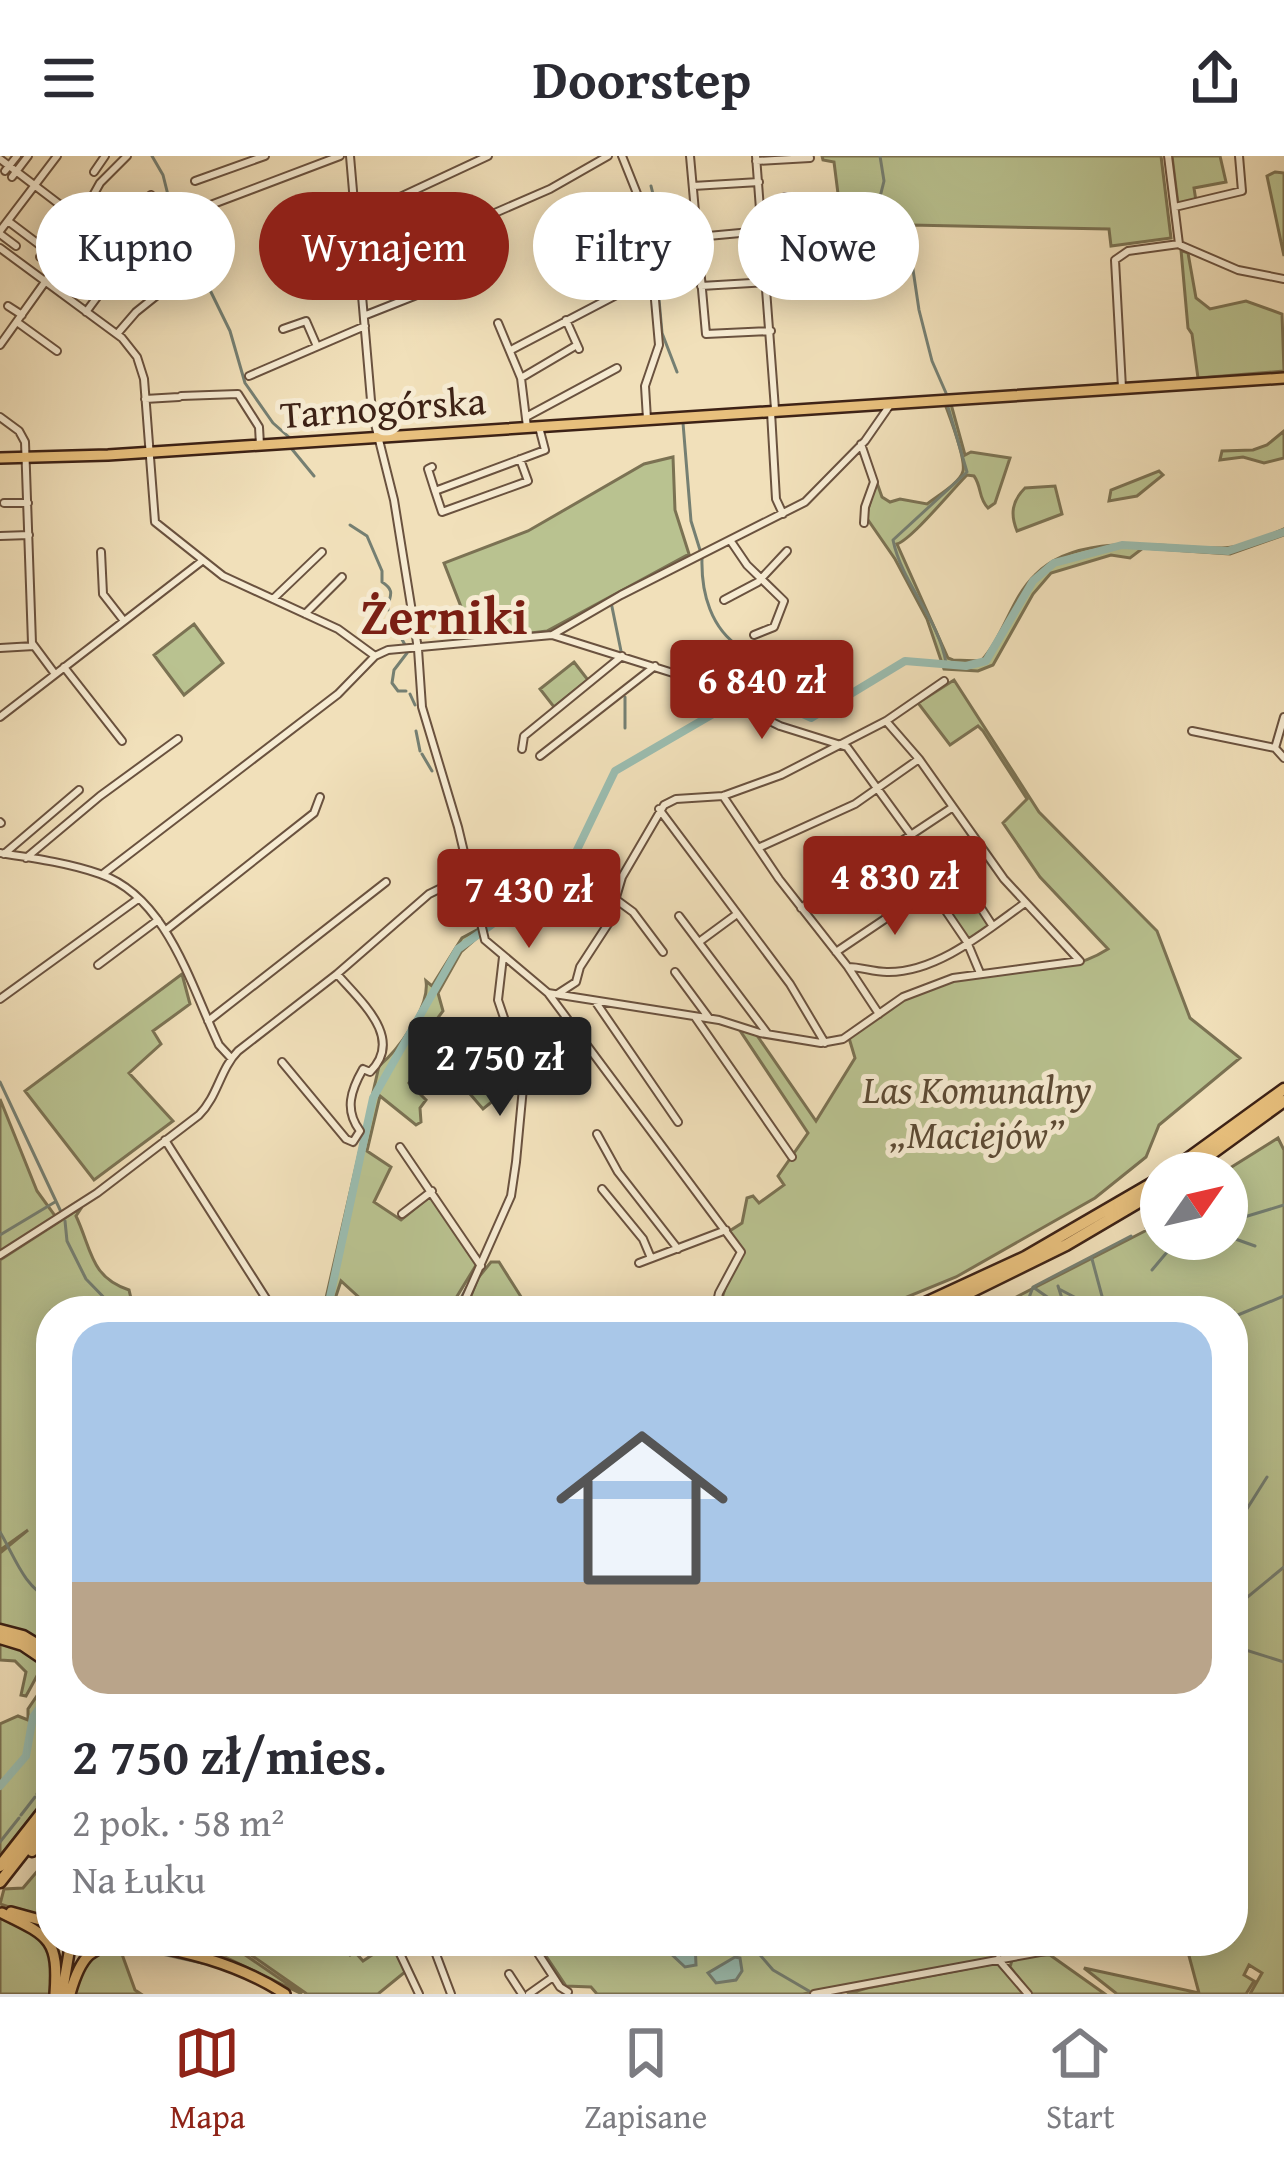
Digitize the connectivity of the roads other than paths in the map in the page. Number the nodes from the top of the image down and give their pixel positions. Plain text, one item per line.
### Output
1 (17, 156) edge
2 (28, 156) edge
3 (57, 156) edge
4 (108, 156) edge
5 (265, 156) edge
6 (340, 156) edge
7 (350, 156) edge
8 (488, 156) edge
9 (608, 156) edge
10 (622, 156) edge
11 (690, 156) edge
12 (1168, 156) edge
13 (1238, 156) edge
14 (756, 158) edge
15 (810, 158) edge
16 (0, 159) edge
17 (123, 159) edge
18 (11, 171) junction
19 (94, 172) dead end
20 (195, 181) dead end
21 (759, 182) junction
22 (33, 184) junction
23 (693, 187) junction
24 (43, 192) edge
25 (95, 192) edge
26 (353, 192) edge
27 (411, 192) edge
28 (637, 192) edge
29 (693, 192) edge
30 (760, 192) edge
31 (235, 196) edge
32 (509, 207) edge
33 (1175, 207) junction
34 (8, 221) junction
35 (0, 232) edge
36 (36, 242) edge
37 (1179, 244) junction
38 (16, 246) dead end
39 (0, 248) edge
40 (36, 276) edge
41 (1284, 279) edge
42 (36, 296) edge
43 (69, 300) edge
44 (95, 300) edge
45 (151, 300) edge
46 (363, 300) edge
47 (406, 300) edge
48 (605, 300) edge
49 (654, 300) edge
50 (702, 300) edge
51 (768, 300) edge
52 (8, 306) dead end
53 (86, 312) junction
54 (364, 315) junction
55 (20, 318) junction
56 (566, 320) junction
57 (498, 323) dead end
58 (365, 326) junction
59 (283, 329) dead end
60 (771, 331) junction
61 (117, 334) junction
62 (316, 344) junction
63 (0, 345) edge
64 (511, 350) junction
65 (57, 352) dead end
66 (617, 368) dead end
67 (249, 376) dead end
68 (521, 378) junction
69 (1284, 378) edge
70 (1122, 388) junction
71 (146, 398) junction
72 (890, 404) junction
73 (773, 411) junction
74 (0, 417) edge
75 (646, 419) junction
76 (531, 424) junction
77 (375, 437) junction
78 (861, 444) junction
79 (260, 445) junction
80 (148, 452) junction
81 (0, 458) edge
82 (26, 458) junction
83 (520, 459) junction
84 (432, 467) dead end
85 (435, 490) junction
86 (28, 502) junction
87 (4, 503) dead end
88 (782, 514) junction
89 (864, 523) dead end
90 (29, 535) junction
91 (0, 536) edge
92 (730, 540) junction
93 (787, 550) dead end
94 (101, 552) dead end
95 (322, 552) dead end
96 (202, 561) junction
97 (342, 577) dead end
98 (761, 579) junction
99 (274, 599) junction
100 (724, 600) dead end
101 (305, 614) junction
102 (124, 621) junction
103 (552, 634) junction
104 (754, 634) dead end
105 (34, 646) junction
106 (0, 648) edge
107 (418, 649) junction
108 (375, 656) junction
109 (622, 656) junction
110 (655, 666) junction
111 (64, 667) junction
112 (55, 674) junction
113 (944, 681) dead end
114 (0, 717) edge
115 (1284, 717) edge
116 (886, 721) junction
117 (1192, 731) dead end
118 (178, 740) dead end
119 (122, 741) dead end
120 (835, 744) junction
121 (1275, 748) junction
122 (522, 749) dead end
123 (540, 756) dead end
124 (1284, 758) edge
125 (919, 759) junction
126 (880, 787) junction
127 (79, 790) dead end
128 (723, 796) junction
129 (320, 797) dead end
130 (953, 807) junction
131 (659, 809) junction
132 (912, 833) junction
133 (758, 848) junction
134 (984, 853) junction
135 (2, 854) edge
136 (26, 858) junction
137 (956, 871) junction
138 (103, 874) junction
139 (468, 875) junction
140 (944, 880) junction
141 (386, 882) dead end
142 (931, 889) junction
143 (139, 898) junction
144 (618, 902) junction
145 (1025, 903) junction
146 (801, 908) junction
147 (737, 914) junction
148 (679, 916) dead end
149 (158, 920) junction
150 (992, 925) junction
151 (165, 931) junction
152 (699, 942) junction
153 (967, 942) junction
154 (664, 952) dead end
155 (836, 952) junction
156 (503, 957) junction
157 (98, 964) dead end
158 (848, 968) junction
159 (675, 972) dead end
160 (337, 974) junction
161 (980, 974) junction
162 (548, 993) junction
163 (559, 993) junction
164 (0, 999) edge
165 (595, 1000) junction
166 (879, 1014) junction
167 (695, 1017) junction
168 (709, 1018) junction
169 (208, 1021) junction
170 (768, 1035) junction
171 (825, 1043) junction
172 (231, 1058) junction
173 (282, 1062) dead end
174 (1284, 1089) edge
175 (1284, 1101) edge
176 (678, 1122) dead end
177 (597, 1134) dead end
178 (165, 1140) junction
179 (400, 1147) dead end
180 (1196, 1152) edge
181 (1214, 1152) edge
182 (792, 1157) dead end
183 (602, 1189) dead end
184 (1140, 1189) edge
185 (432, 1191) junction
186 (1140, 1201) edge
187 (402, 1214) dead end
188 (726, 1230) junction
189 (678, 1249) junction
190 (0, 1255) edge
191 (651, 1258) junction
192 (639, 1263) dead end
193 (481, 1266) junction
194 (264, 1296) edge
195 (467, 1296) edge
196 (718, 1296) edge
197 (940, 1296) edge
198 (962, 1296) edge
199 (0, 1634) edge
200 (36, 1644) edge
201 (36, 1654) edge
202 (36, 1823) edge
203 (36, 1834) edge
204 (36, 1847) edge
205 (1, 1875) edge
206 (0, 1911) edge
207 (36, 1921) edge
208 (36, 1931) edge
209 (56, 1956) edge
210 (68, 1956) edge
211 (86, 1956) edge
212 (200, 1956) edge
213 (216, 1956) edge
214 (401, 1956) edge
215 (437, 1956) edge
216 (540, 1956) edge
217 (1014, 1956) edge
218 (221, 1957) joint
219 (1008, 1957) junction
220 (998, 1959) junction
221 (1008, 1968) junction
222 (509, 1974) dead end
223 (553, 1977) junction
224 (568, 1992) edge
225 (282, 1993) edge
226 (62, 1994) edge
227 (418, 1994) edge
228 (452, 1994) edge
229 (526, 1994) edge
230 (814, 1994) edge
231 (1028, 1994) edge

1 - 18 street
2 - 18 street
3 - 22 street
4 - 17 street
4 - 19 street
5 - 20 street
6 - 31 street
7 - 26 street
8 - 27 street
9 - 32 street
10 - 28 street
11 - 23 street
12 - 33 street
13 - 33 street
14 - 15 street
14 - 21 street
16 - 18 street
17 - 25 street
18 - 22 street
21 - 23 street
21 - 30 street
22 - 24 street
22 - 34 street
23 - 29 street
33 - 37 street
34 - 35 street
34 - 36 street
35 - 38 street
37 - 41 street
37 - 70 street
39 - 40 street
42 - 55 street
43 - 53 street
44 - 53 street
45 - 61 street
46 - 54 street
47 - 54 street
48 - 56 street
49 - 75 street
50 - 60 street
51 - 60 street
52 - 55 street
53 - 61 street
54 - 58 street
55 - 63 street
55 - 65 street
56 - 64 street
56 - 68 street
57 - 64 street
58 - 62 street
58 - 77 street
59 - 62 street
60 - 73 street
61 - 71 street
62 - 67 street
64 - 68 street
66 - 76 street
68 - 76 street
69 - 70 main road
70 - 72 main road, Tarnogórska
71 - 79 street
71 - 80 street
72 - 73 main road, Tarnogórska
72 - 78 street
73 - 75 main road, Tarnogórska
73 - 88 street
74 - 82 street
75 - 76 main road, Tarnogórska
76 - 77 main road, Tarnogórska
76 - 83 street
77 - 79 main road, Tarnogórska
77 - 107 street
78 - 88 street
78 - 89 street
79 - 80 main road, Tarnogórska
80 - 82 main road, Tarnogórska
80 - 96 street
81 - 82 main road, Tarnogórska
82 - 86 street
83 - 85 street
83 - 85 street
84 - 85 street
86 - 87 street
86 - 90 street
88 - 92 street
90 - 91 street
90 - 105 street
92 - 98 street
92 - 103 street
93 - 98 street
94 - 102 street
95 - 99 street
96 - 99 street
96 - 102 street
97 - 101 street
98 - 100 street
98 - 104 street
99 - 101 street
101 - 108 street
102 - 111 street
103 - 107 street
103 - 109 street
105 - 106 street
105 - 112 street
107 - 108 street
107 - 139 street
108 - 138 street
109 - 110 street
109 - 122 street
110 - 120 street
110 - 123 street
111 - 112 street
111 - 119 street
112 - 114 street
113 - 116 street
115 - 121 street
116 - 120 street
116 - 125 street
117 - 121 street
118 - 136 street
120 - 126 street
120 - 128 street
121 - 124 street
125 - 126 street
125 - 130 street
126 - 132 street
126 - 133 street
127 - 135 street
128 - 131 street
128 - 133 street
129 - 151 street
130 - 132 street
130 - 134 street
131 - 144 street
131 - 147 street
132 - 140 street
132 - 146 street
133 - 146 street
134 - 137 street
134 - 145 street
135 - 136 street
136 - 138 street
137 - 140 street
137 - 150 street
138 - 143 street
139 - 156 street
139 - 160 street
140 - 142 street
141 - 169 street
142 - 153 street
142 - 155 street
143 - 149 street
143 - 164 street
144 - 154 street
144 - 163 street
145 - 150 street
145 - 161 street
146 - 155 street
147 - 152 street
147 - 171 street
148 - 152 street
149 - 151 street
149 - 157 street
150 - 153 street
151 - 169 street
152 - 170 street
153 - 158 street
153 - 161 street
155 - 158 street
156 - 162 street
156 - 193 street
158 - 166 street
159 - 168 street
160 - 172 street
160 - 173 street
161 - 166 street
162 - 163 street
162 - 188 street
163 - 165 street
165 - 167 street
165 - 176 street
166 - 171 street
167 - 168 street
167 - 182 street
168 - 170 street
169 - 172 street
170 - 171 street
172 - 178 street
174 - 180 highway
175 - 181 highway
177 - 189 street
178 - 190 street
178 - 194 street
179 - 185 street
183 - 191 street
184 - 197 highway
185 - 187 street
185 - 193 street
186 - 198 highway
188 - 189 street
188 - 196 street
189 - 191 street
191 - 192 street
193 - 195 street
199 - 200 highway
199 - 201 highway
202 - 205 highway
203 - 205 highway
204 - 205 highway
206 - 207 main road
206 - 208 main road
209 - 226 main road
210 - 226 main road
211 - 226 main road
212 - 225 main road
213 - 218 main road
214 - 227 street
215 - 228 street
216 - 223 street
217 - 219 street
218 - 225 main road
219 - 220 street
219 - 221 street
220 - 221 street
220 - 230 street
221 - 231 street
222 - 229 street
223 - 224 street
223 - 229 street

